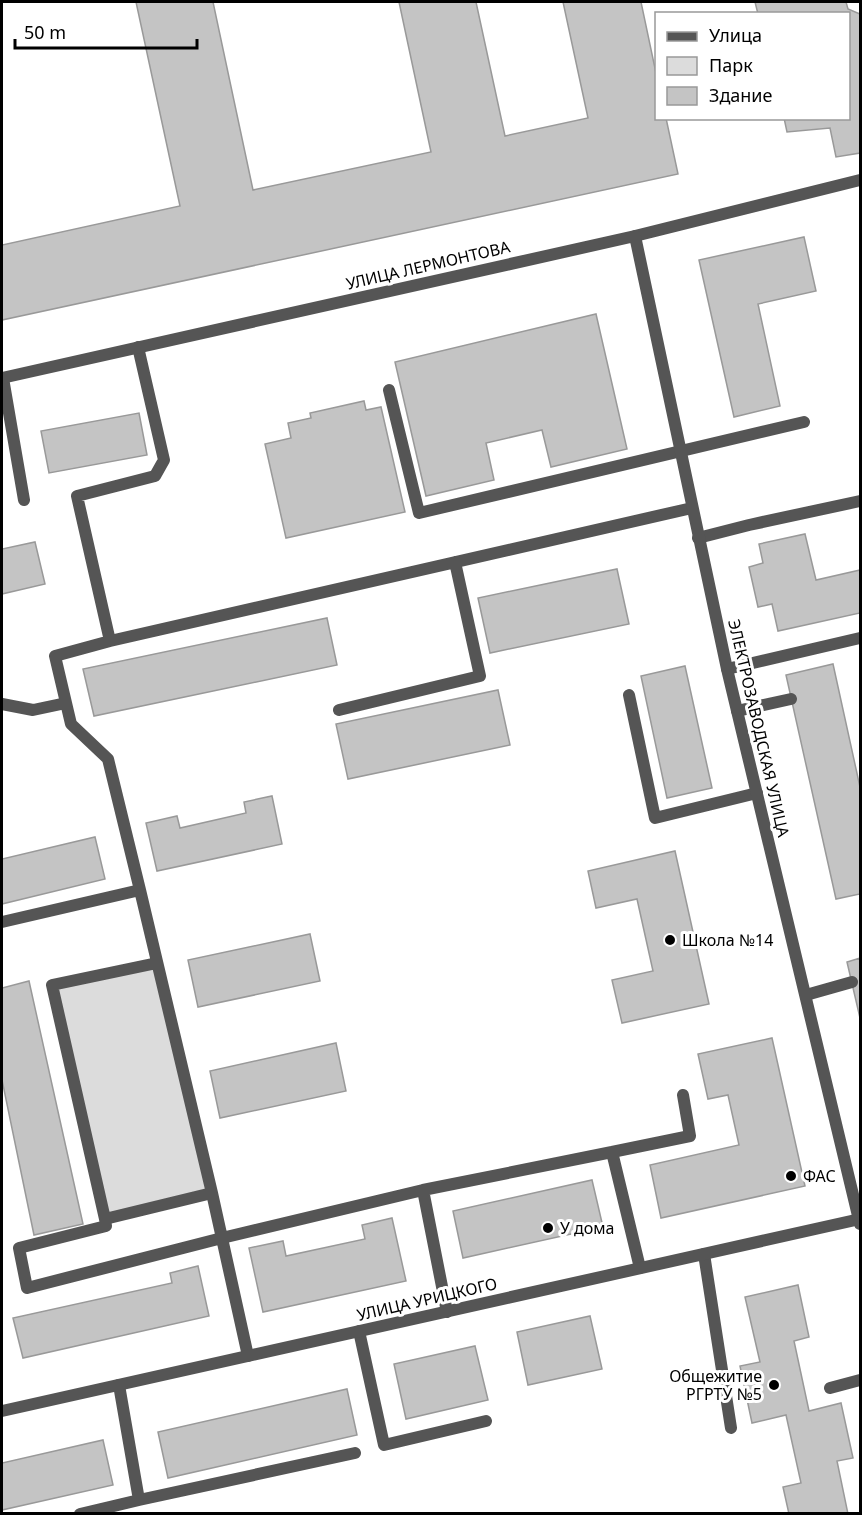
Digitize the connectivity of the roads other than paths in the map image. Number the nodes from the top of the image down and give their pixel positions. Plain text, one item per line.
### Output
1 (861, 180) edge
2 (635, 236) junction
3 (138, 347) junction
4 (2, 378) edge
5 (389, 390) dead end
6 (804, 422) dead end
7 (680, 452) junction
8 (24, 500) dead end
9 (861, 501) edge
10 (692, 508) junction
11 (698, 538) junction
12 (455, 562) junction
13 (861, 638) edge
14 (110, 641) junction
15 (727, 669) junction
16 (629, 695) dead end
17 (791, 699) dead end
18 (66, 703) junction
19 (2, 704) edge
20 (339, 710) dead end
21 (737, 711) junction
22 (757, 793) junction
23 (140, 890) junction
24 (2, 921) edge
25 (157, 963) junction
26 (852, 982) dead end
27 (806, 995) junction
28 (683, 1095) dead end
29 (612, 1152) junction
30 (423, 1190) junction
31 (212, 1192) junction
32 (105, 1219) junction
33 (860, 1221) edge
34 (222, 1238) junction
35 (704, 1254) junction
36 (640, 1268) junction
37 (447, 1312) junction
38 (359, 1331) junction
39 (248, 1356) junction
40 (861, 1380) edge
41 (118, 1384) junction
42 (830, 1388) dead end
43 (2, 1411) edge
44 (486, 1420) dead end
45 (731, 1428) dead end
46 (355, 1453) dead end
47 (139, 1500) junction
48 (80, 1514) edge

1 - 2 street, УЛИЦА ЛЕРМОНТОВА
2 - 3 street, УЛИЦА ЛЕРМОНТОВА
2 - 7 street, ЭЛЕКТРОЗАВОДСКАЯ УЛИЦА
3 - 4 street, УЛИЦА ЛЕРМОНТОВА
3 - 14 street
4 - 8 street
5 - 7 street
6 - 7 street
7 - 10 street, ЭЛЕКТРОЗАВОДСКАЯ УЛИЦА
9 - 11 street
10 - 11 street, ЭЛЕКТРОЗАВОДСКАЯ УЛИЦА
10 - 12 street
11 - 15 street, ЭЛЕКТРОЗАВОДСКАЯ УЛИЦА
12 - 14 street
12 - 20 street
13 - 15 street
14 - 18 street
15 - 21 street, ЭЛЕКТРОЗАВОДСКАЯ УЛИЦА
16 - 22 street
17 - 21 street
18 - 19 street
18 - 23 street
21 - 22 street, ЭЛЕКТРОЗАВОДСКАЯ УЛИЦА
22 - 27 street, ЭЛЕКТРОЗАВОДСКАЯ УЛИЦА
23 - 24 street
23 - 25 street
25 - 31 street
25 - 32 street
26 - 27 street
27 - 33 street, ЭЛЕКТРОЗАВОДСКАЯ УЛИЦА
28 - 29 street
29 - 30 street
29 - 36 street
30 - 34 street
30 - 37 street
31 - 32 street
31 - 34 street
32 - 34 street
33 - 35 street, УЛИЦА УРИЦКОГО
34 - 39 street
35 - 36 street, УЛИЦА УРИЦКОГО
35 - 45 street
36 - 37 street, УЛИЦА УРИЦКОГО
37 - 38 street, УЛИЦА УРИЦКОГО
38 - 39 street, УЛИЦА УРИЦКОГО
38 - 44 street
39 - 41 street, УЛИЦА УРИЦКОГО
40 - 42 street
41 - 43 street, УЛИЦА УРИЦКОГО
41 - 47 street
46 - 47 street
47 - 48 street

